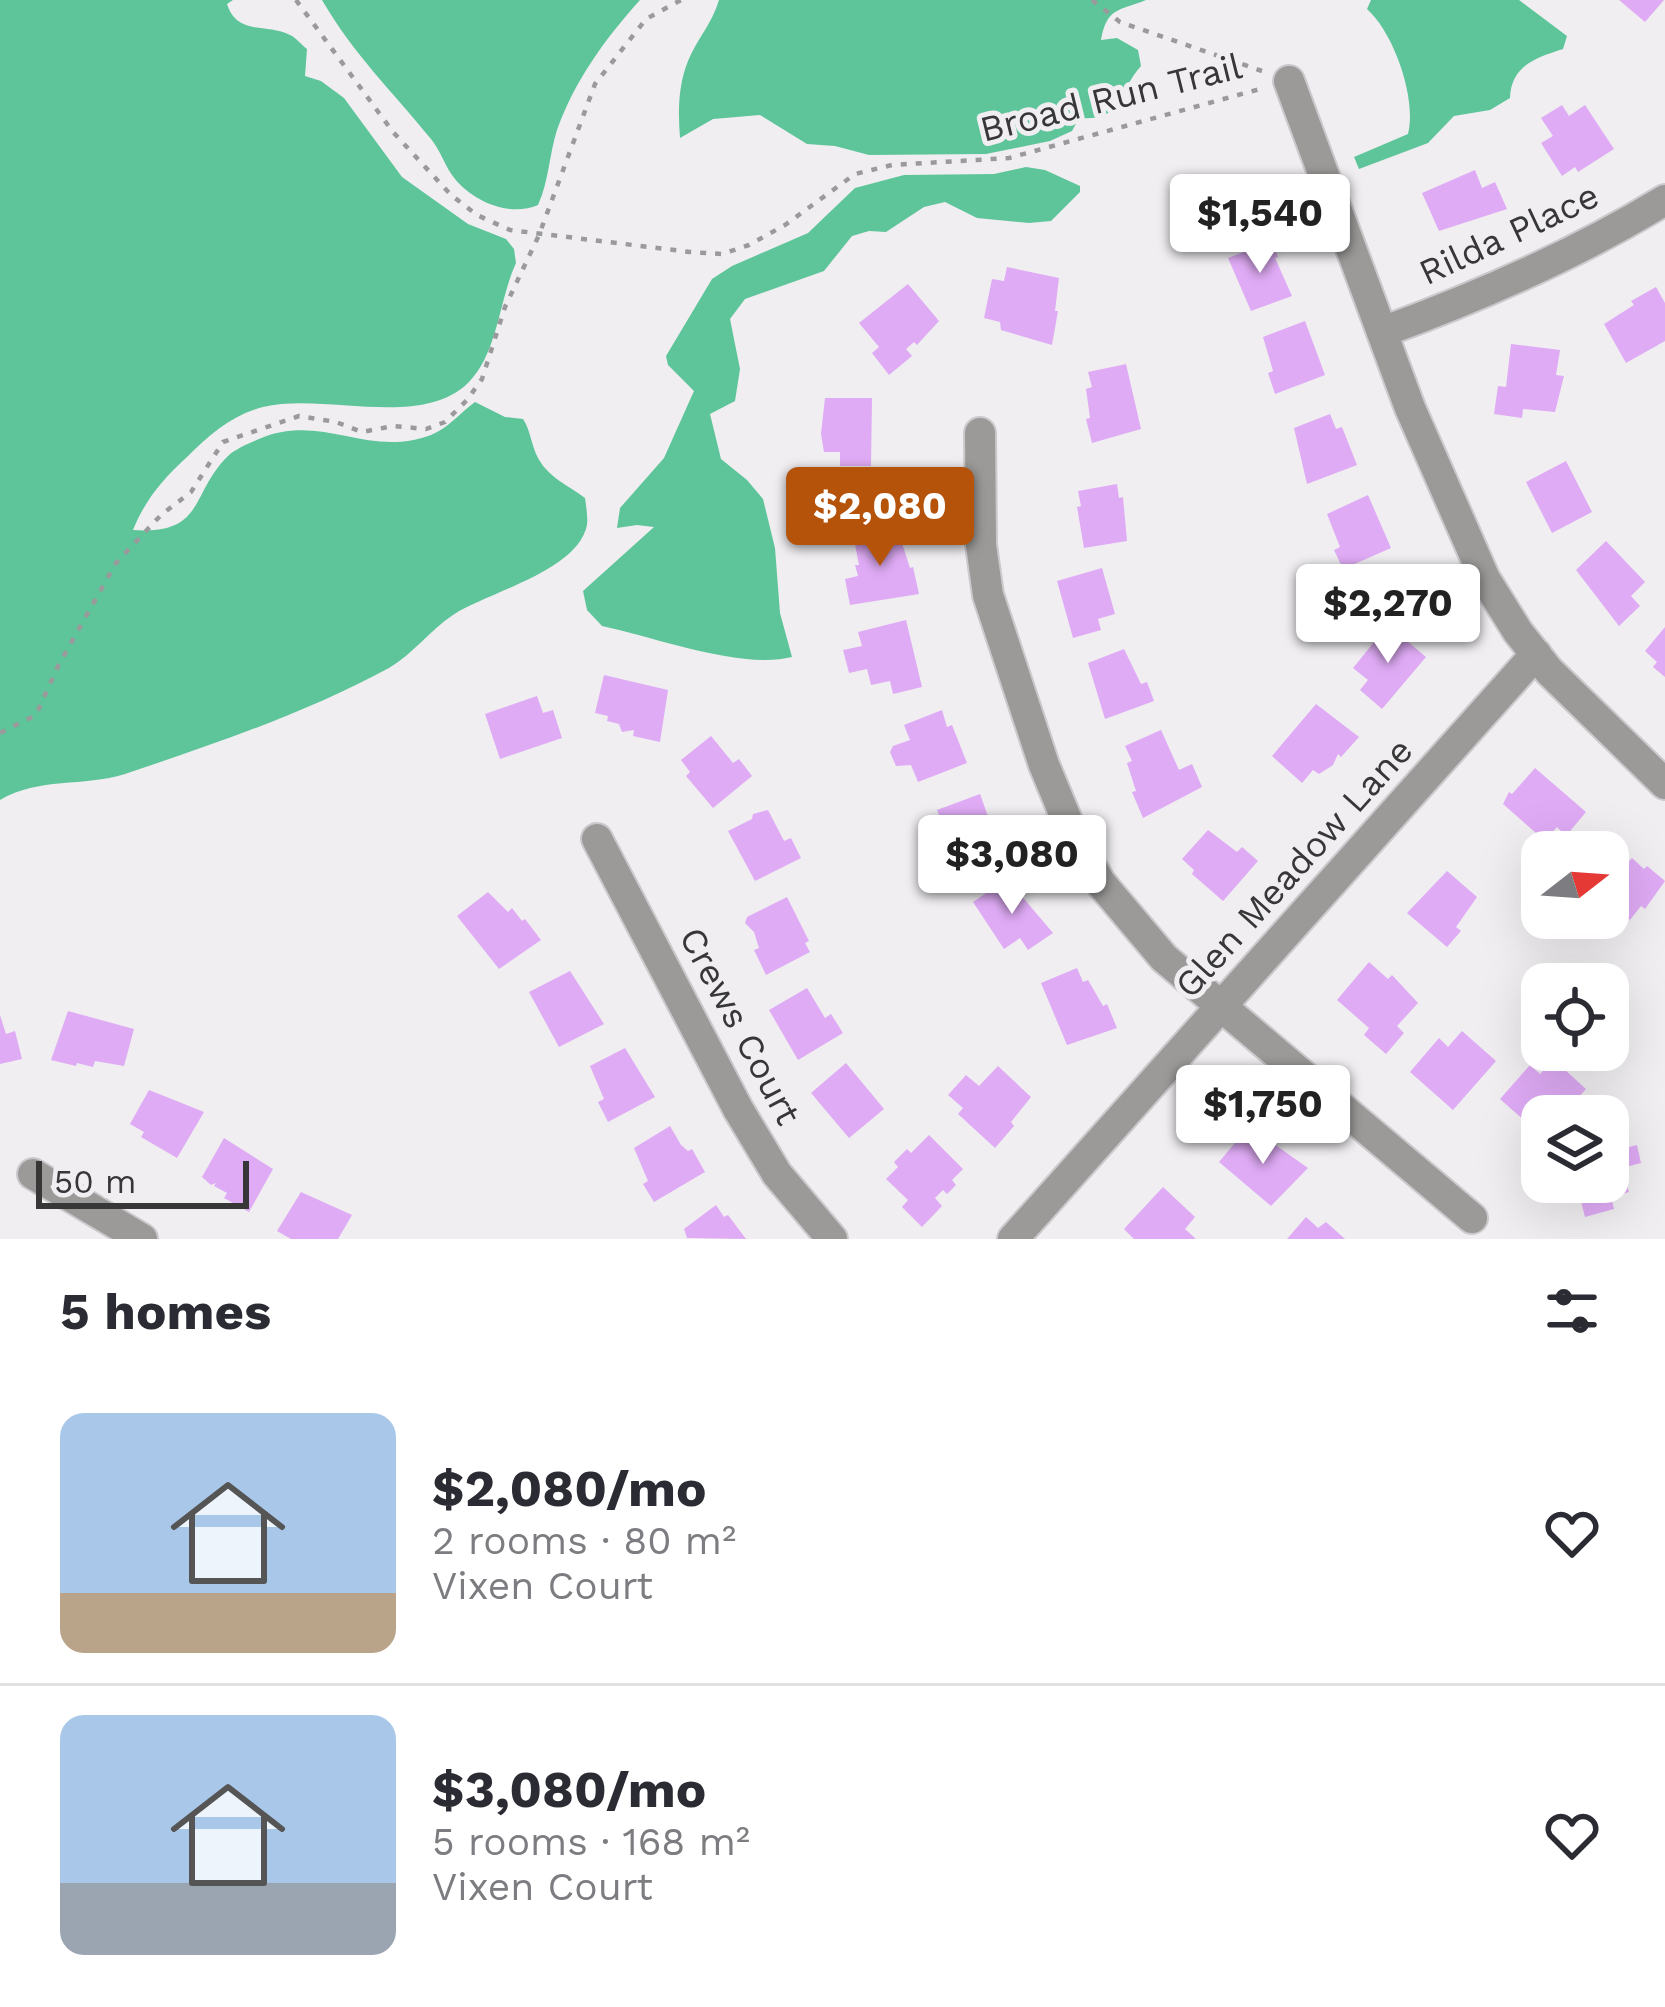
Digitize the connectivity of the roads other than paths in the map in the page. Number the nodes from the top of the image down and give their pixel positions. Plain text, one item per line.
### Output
1 (1289, 81) road end
2 (1665, 200) edge
3 (1382, 332) junction
4 (980, 433) dead end
5 (1535, 654) junction
6 (1665, 784) edge
7 (597, 839) dead end
8 (1222, 1008) junction
9 (33, 1174) dead end
10 (1472, 1217) dead end
11 (142, 1239) edge
12 (832, 1239) edge
13 (1013, 1239) edge

1 - 3 street
2 - 3 street, Rilda Place
3 - 5 street
4 - 8 street
5 - 6 street
5 - 8 street, Glen Meadow Lane
7 - 12 street, Crews Court
8 - 10 street
8 - 13 street, Glen Meadow Lane
9 - 11 street

